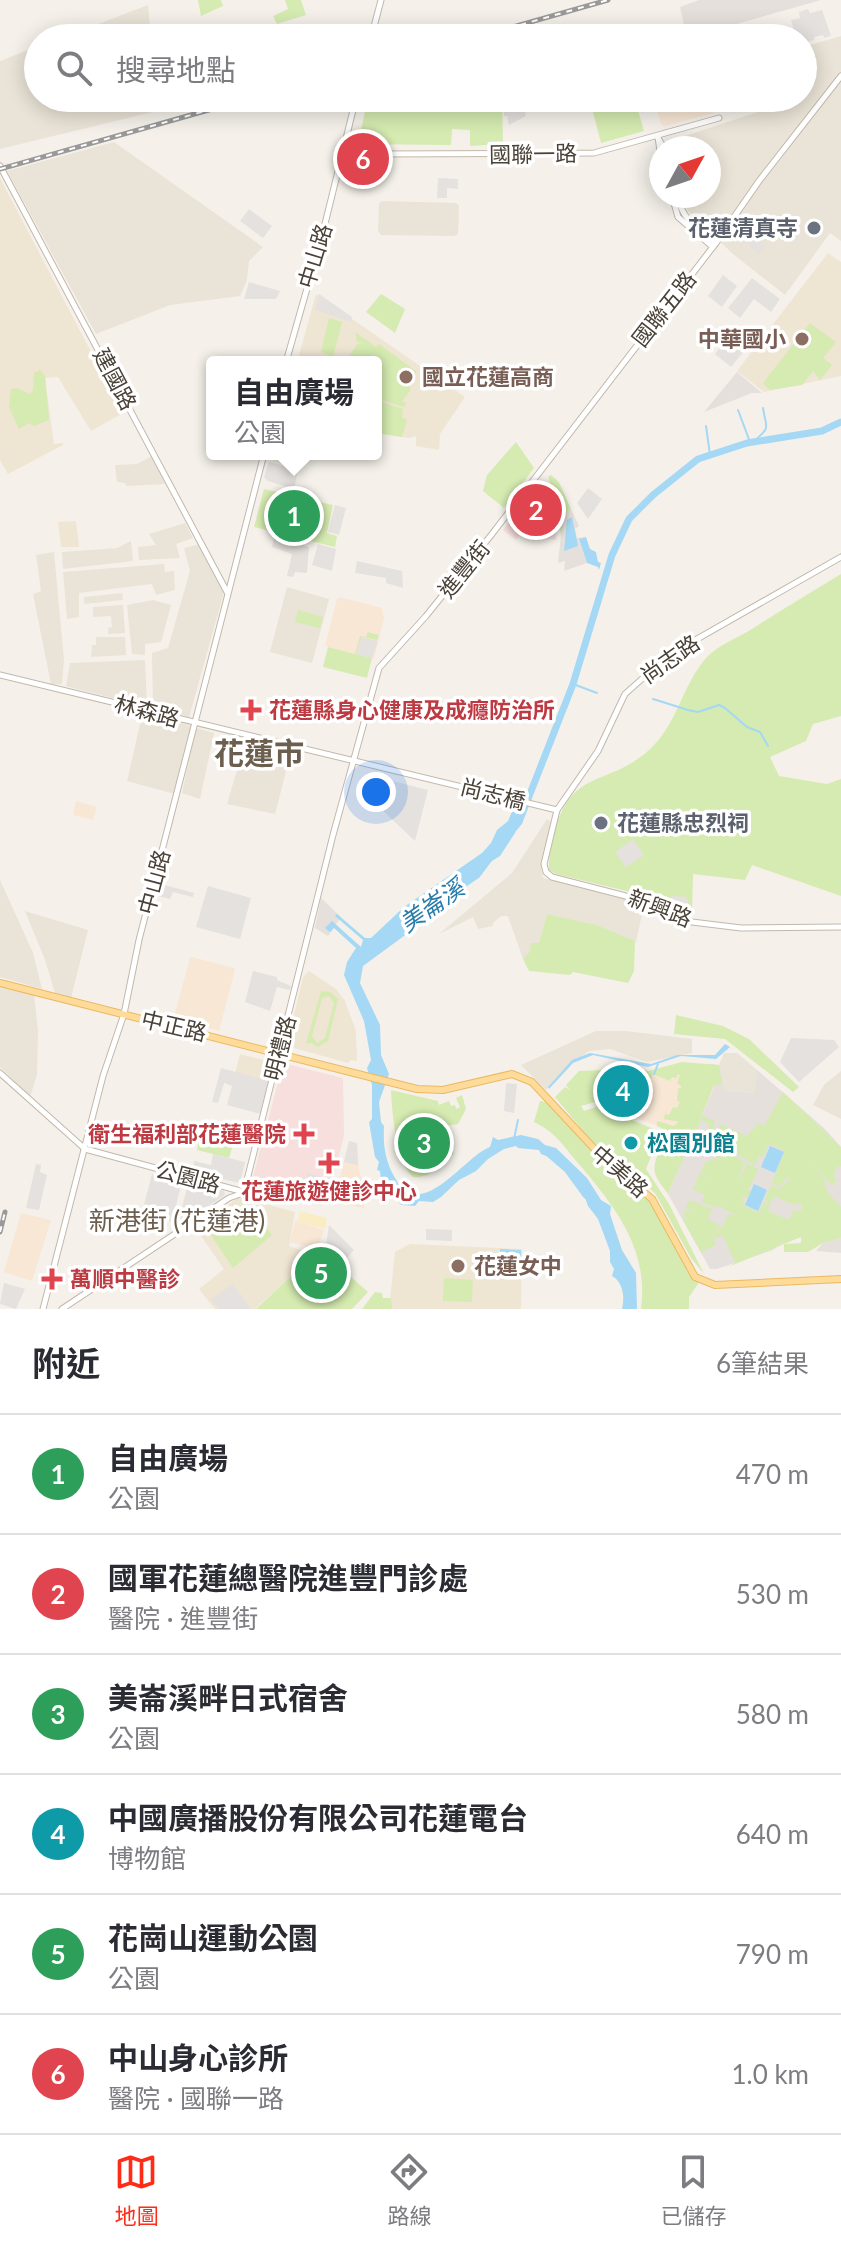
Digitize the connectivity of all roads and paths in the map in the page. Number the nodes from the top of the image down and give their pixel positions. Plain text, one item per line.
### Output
1 (381, 0) edge
2 (375, 24) edge
3 (841, 76) edge
4 (817, 107) edge
5 (352, 112) edge
6 (813, 112) edge
7 (719, 118) dead end
8 (661, 136) edge
9 (649, 139) edge
10 (343, 150) junction
11 (0, 166) edge
12 (679, 208) edge
13 (715, 245) junction
14 (288, 356) edge
15 (262, 460) edge
16 (544, 466) joint
17 (841, 557) edge
18 (228, 593) junction
19 (0, 675) edge
20 (194, 723) junction
21 (353, 762) junction
22 (435, 780) joint
23 (554, 810) junction
24 (841, 927) edge
25 (0, 983) edge
26 (124, 1014) junction
27 (278, 1053) junction
28 (0, 1073) edge
29 (429, 1090) joint
30 (85, 1149) junction
31 (244, 1192) junction
32 (841, 1279) edge
33 (43, 1309) edge
34 (62, 1309) edge

1 - 2 street
3 - 4 street, 國聯五路
5 - 10 street, 中山路
6 - 13 street, 國聯五路
7 - 8 street, 國聯一路
9 - 10 street, 國聯一路
10 - 14 street, 中山路
11 - 18 street, 建國路
12 - 13 street
13 - 16 street, 國聯五路
15 - 18 street, 中山路
16 - 21 street, 進豐街
17 - 23 street, 尚志路
18 - 20 street, 中山路
19 - 20 street, 林森路
20 - 21 street, 林森路
20 - 26 street, 中山路
21 - 22 street, 林森路
21 - 27 street, 明禮路
22 - 23 street, 尚志橋
23 - 24 street, 新興路
25 - 26 main road, 中正路
26 - 27 main road, 中正路
26 - 30 street, 中山路
27 - 29 main road, 中正路
27 - 31 street, 明禮路
28 - 30 street
29 - 32 main road, 中美路
30 - 31 street, 公園路
30 - 33 street, 中山路
31 - 34 street

